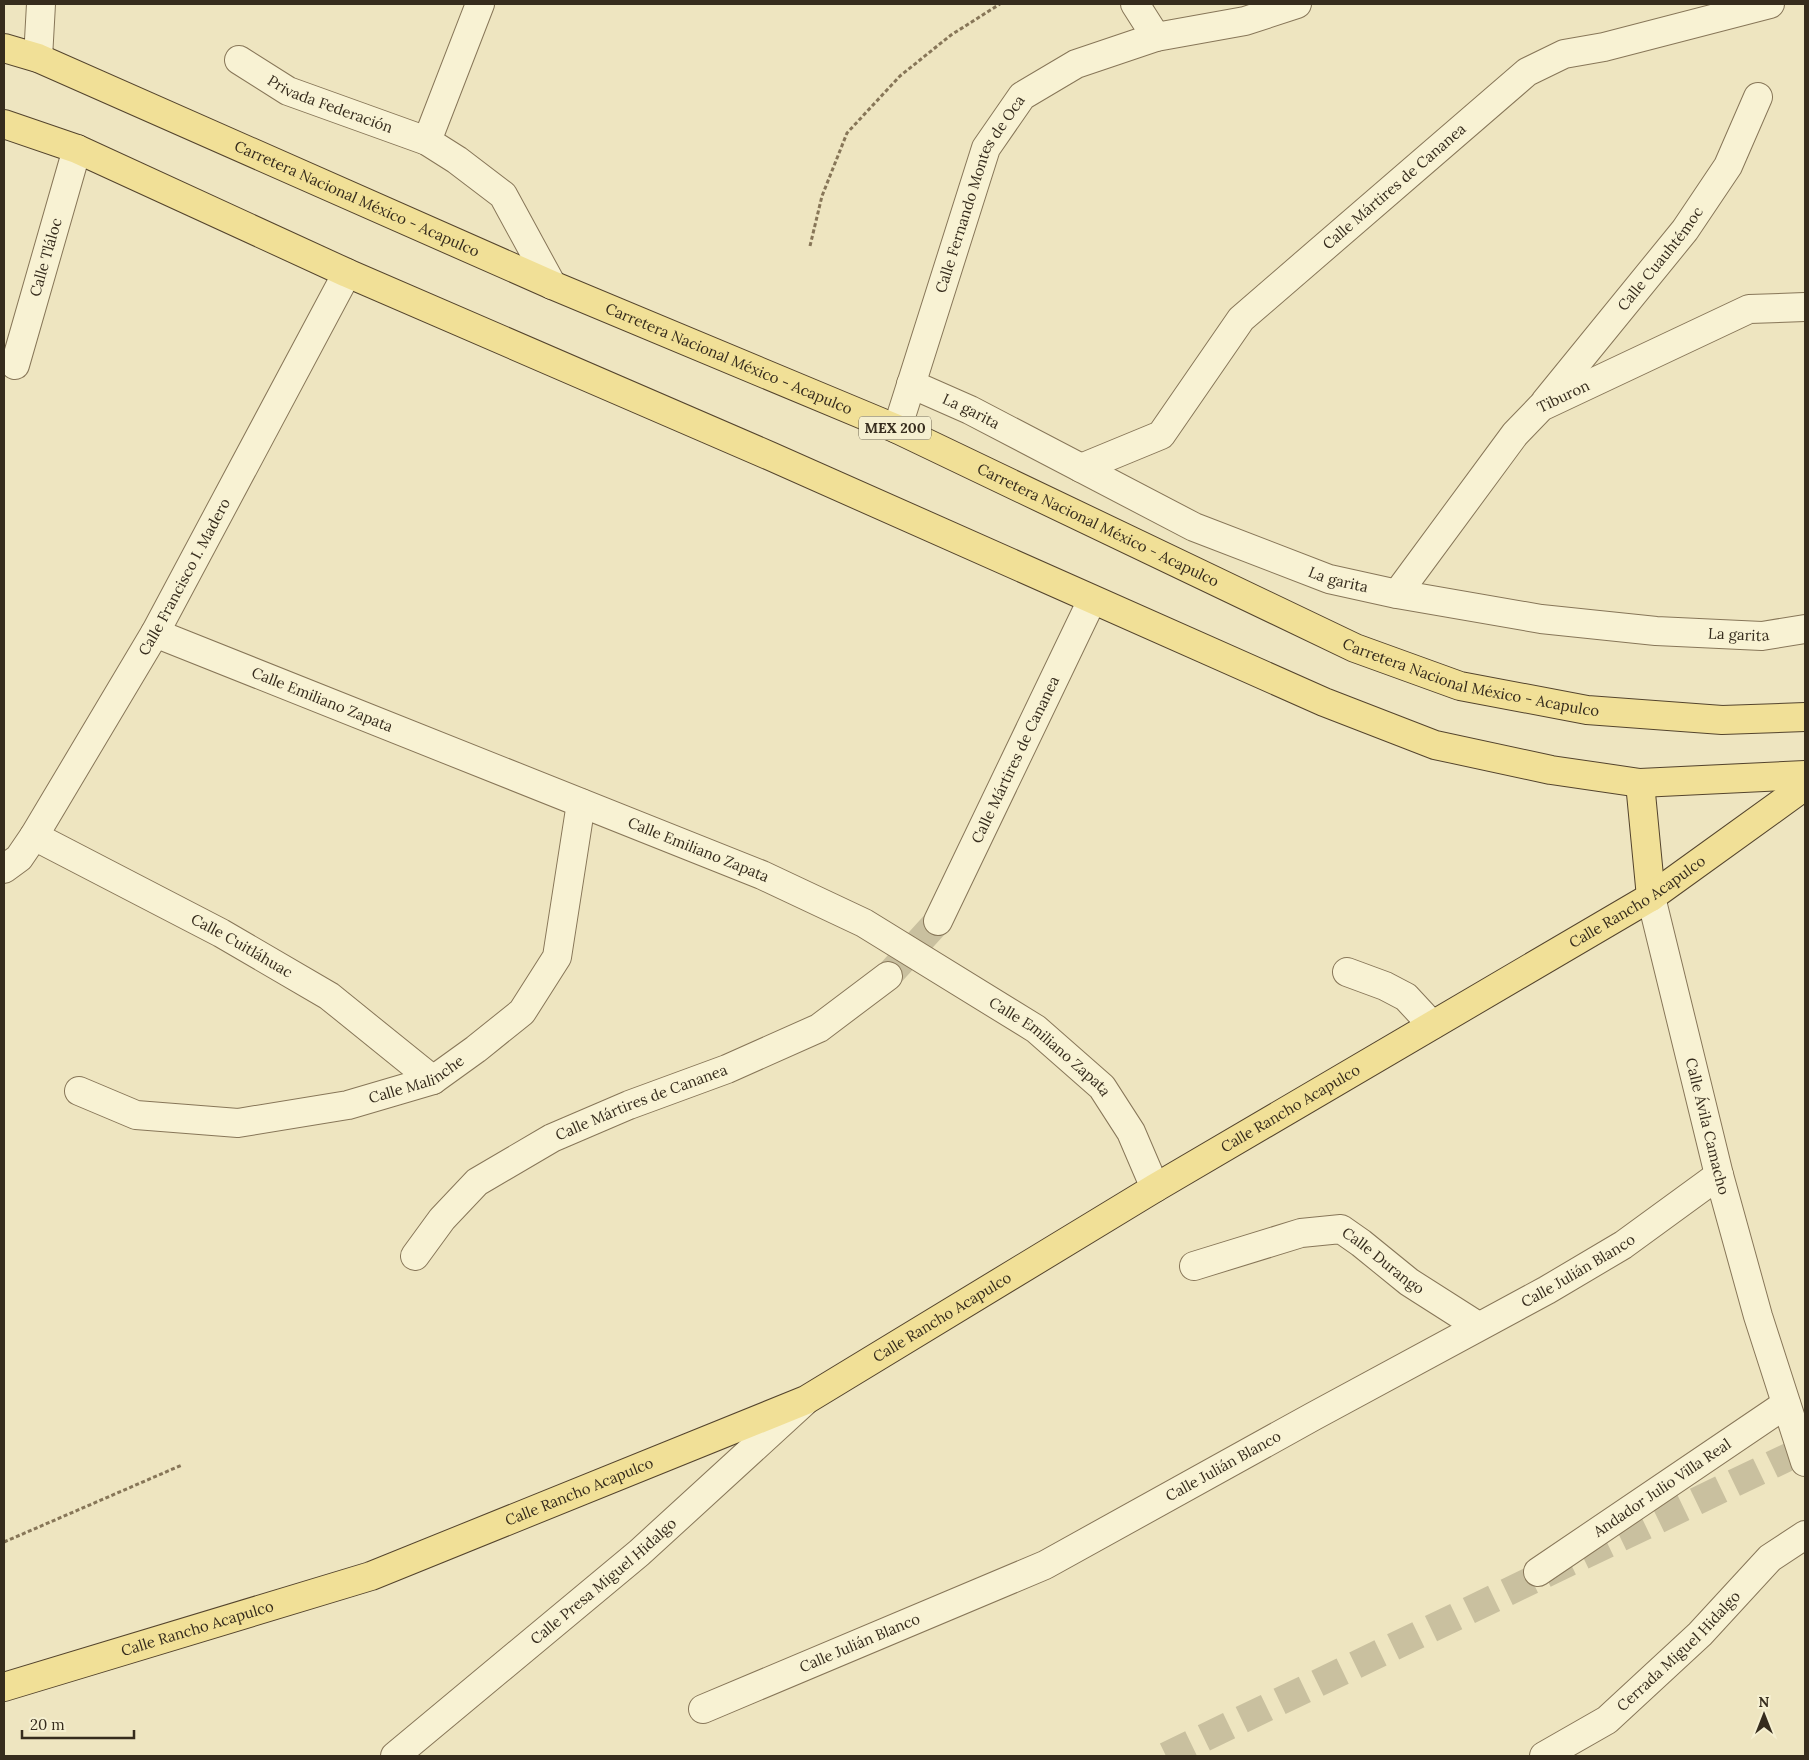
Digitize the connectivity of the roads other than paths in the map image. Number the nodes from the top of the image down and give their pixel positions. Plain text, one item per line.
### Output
1 (41, 4) edge
2 (480, 4) edge
3 (1135, 4) edge
4 (1297, 4) edge
5 (1770, 4) edge
6 (1156, 37) junction
7 (4, 48) edge
8 (38, 58) junction
9 (239, 60) dead end
10 (1758, 97) dead end
11 (4, 124) edge
12 (426, 141) junction
13 (77, 149) junction
14 (347, 273) junction
15 (552, 285) junction
16 (1805, 307) edge
17 (15, 365) dead end
18 (911, 384) junction
19 (1541, 407) junction
20 (898, 429) junction
21 (1081, 468) junction
22 (1397, 594) junction
23 (1092, 600) junction
24 (1805, 629) edge
25 (155, 633) junction
26 (1805, 717) edge
27 (1805, 775) edge
28 (1640, 783) junction
29 (1805, 786) edge
30 (581, 803) junction
31 (34, 836) junction
32 (4, 869) edge
33 (1651, 897) junction
34 (938, 921) tunnel mouth
35 (1347, 972) dead end
36 (888, 976) tunnel mouth
37 (1432, 1025) junction
38 (433, 1080) junction
39 (79, 1091) dead end
40 (1719, 1175) junction
41 (1155, 1188) junction
42 (414, 1256) dead end
43 (1194, 1266) dead end
44 (1478, 1326) junction
45 (806, 1400) junction
46 (1786, 1404) junction
47 (1805, 1462) edge
48 (1805, 1535) edge
49 (1538, 1572) dead end
50 (4, 1686) edge
51 (704, 1709) dead end
52 (395, 1756) edge
53 (1544, 1756) edge

1 - 8 street
2 - 12 street
3 - 6 street
4 - 6 street, Calle Fernando Montes de Oca
5 - 21 street, Calle Mártires de Cananea
6 - 18 street, Calle Fernando Montes de Oca
7 - 8 main road, Carretera Nacional México - Acapulco / MEX 200
8 - 15 main road, Carretera Nacional México - Acapulco / MEX 200
9 - 12 street, Privada Federación
10 - 19 street, Calle Cuauhtémoc
11 - 13 main road
12 - 15 street, Privada Federación
13 - 14 main road
13 - 17 street, Calle Tláloc
14 - 23 main road
14 - 25 street, Calle Francisco I. Madero
15 - 20 main road, Carretera Nacional México - Acapulco / MEX 200
16 - 19 street, Tiburon
18 - 20 street, Calle Fernando Montes de Oca
18 - 21 street, La garita
19 - 22 street, Tiburon
20 - 26 main road, Carretera Nacional México - Acapulco / MEX 200
21 - 22 street, La garita
22 - 24 street, La garita
23 - 28 main road
23 - 34 street, Calle Mártires de Cananea
25 - 30 street, Calle Emiliano Zapata
25 - 31 street, Calle Francisco I. Madero
27 - 28 main road
28 - 33 main road, Calle Ávila Camacho
29 - 33 main road, Calle Rancho Acapulco
30 - 38 street, Calle Malinche
30 - 41 street, Calle Emiliano Zapata
31 - 32 street, Calle Francisco I. Madero
31 - 38 street, Calle Cuitláhuac
33 - 37 main road, Calle Rancho Acapulco
33 - 40 street, Calle Ávila Camacho
35 - 37 street
36 - 42 street, Calle Mártires de Cananea
37 - 41 main road, Calle Rancho Acapulco
38 - 39 street, Calle Malinche
40 - 44 street, Calle Julián Blanco
40 - 46 street, Calle Ávila Camacho
41 - 45 main road, Calle Rancho Acapulco
43 - 44 street, Calle Durango
44 - 51 street, Calle Julián Blanco
45 - 50 main road, Calle Rancho Acapulco
45 - 52 street, Calle Presa Miguel Hidalgo
46 - 47 street, Calle Ávila Camacho
46 - 49 street, Andador Julio Villa Real
48 - 53 street, Cerrada Miguel Hidalgo

